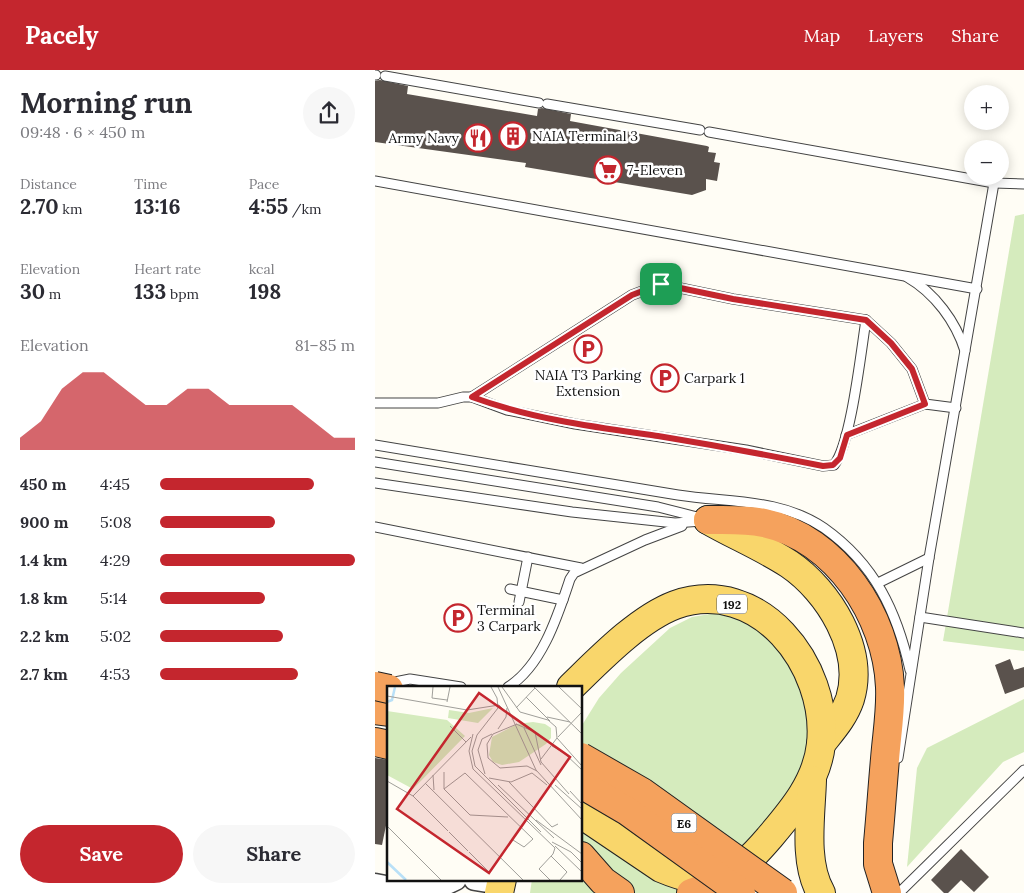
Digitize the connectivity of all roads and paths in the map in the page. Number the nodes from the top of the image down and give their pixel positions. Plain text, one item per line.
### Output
1 (379, 75) edge
2 (964, 177) edge
3 (375, 181) edge
4 (1009, 183) edge
5 (1024, 184) edge
6 (994, 185) edge
7 (903, 274) junction
8 (977, 289) junction
9 (866, 320) junction
10 (966, 354) junction
11 (472, 397) junction
12 (375, 403) edge
13 (925, 404) junction
14 (957, 408) junction
15 (847, 435) junction
16 (375, 445) edge
17 (375, 462) edge
18 (375, 483) edge
19 (698, 522) junction
20 (375, 527) edge
21 (528, 557) junction
22 (929, 558) junction
23 (581, 568) junction
24 (878, 583) junction
25 (510, 590) dead end
26 (521, 592) junction
27 (563, 600) junction
28 (519, 602) dead end
29 (920, 617) junction
30 (1024, 633) edge
31 (911, 676) junction
32 (575, 683) edge
33 (455, 686) edge
34 (509, 686) edge
35 (375, 687) edge
36 (821, 744) junction
37 (583, 758) edge
38 (897, 770) dead end
39 (1024, 770) edge
40 (812, 780) junction
41 (583, 785) edge
42 (583, 815) edge
43 (590, 866) edge
44 (889, 866) dead end
45 (741, 881) edge
46 (375, 885) edge
47 (445, 886) edge
48 (823, 892) edge
49 (418, 893) edge
50 (620, 893) edge
51 (691, 893) edge
52 (783, 893) edge
53 (887, 893) edge
54 (899, 893) edge

1 - 2 lane
3 - 7 lane
4 - 5 lane
6 - 8 lane
7 - 8 lane
7 - 10 lane
8 - 10 lane
9 - 11 lane
9 - 13 lane
9 - 15 lane
10 - 14 lane
11 - 12 lane
11 - 15 lane
13 - 14 lane
13 - 15 lane
14 - 22 lane
16 - 24 lane
17 - 19 lane
18 - 19 lane
19 - 23 lane
19 - 36 main road
19 - 53 highway
20 - 21 lane
21 - 23 lane
21 - 26 lane
22 - 24 lane
22 - 29 lane
23 - 27 lane
24 - 31 lane
25 - 26 lane
26 - 27 lane
26 - 28 lane
27 - 34 lane
29 - 30 lane
29 - 31 lane
31 - 38 lane
32 - 36 main road, 192
33 - 35 lane
36 - 40 main road, 192
37 - 52 highway, E6, bridge
39 - 54 lane
40 - 45 main road, 192
40 - 48 main road, 192
41 - 45 highway, E6, bridge
42 - 45 main road
43 - 50 highway
44 - 53 lane
45 - 51 highway
46 - 49 street
47 - 49 street

